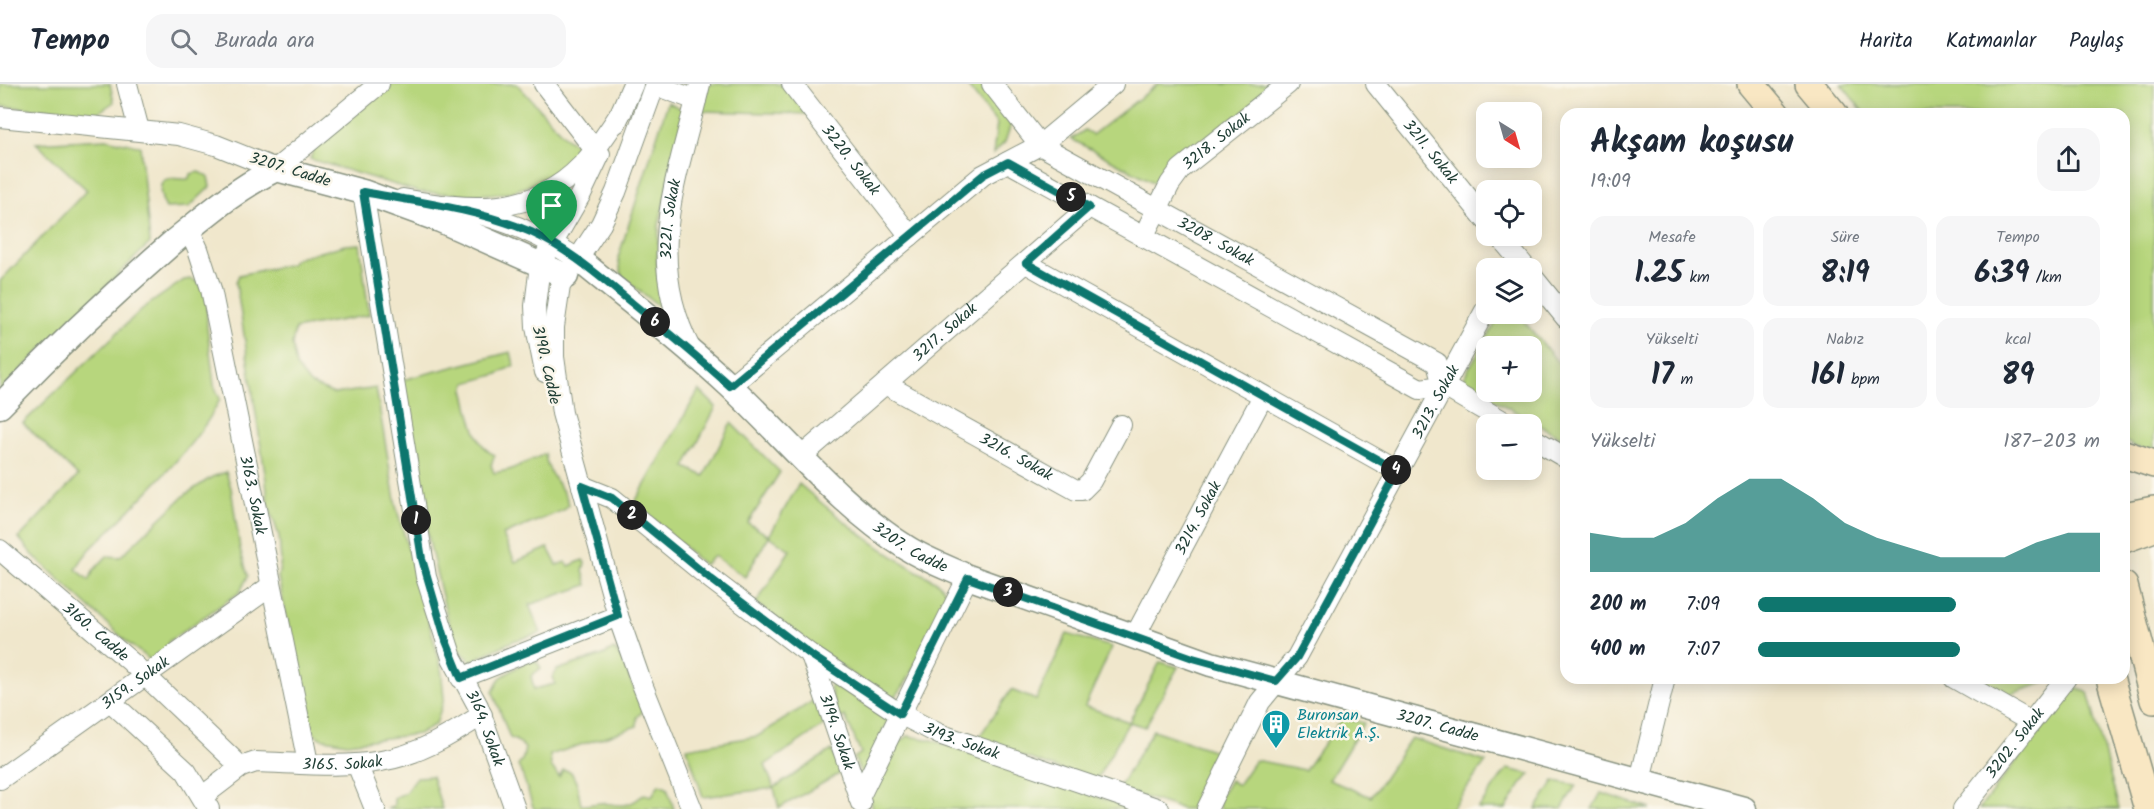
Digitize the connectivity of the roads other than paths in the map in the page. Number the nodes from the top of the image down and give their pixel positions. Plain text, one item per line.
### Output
1 (127, 84) edge
2 (379, 84) edge
3 (544, 84) edge
4 (633, 84) edge
5 (792, 84) edge
6 (992, 84) edge
7 (1113, 84) edge
8 (1288, 84) edge
9 (1376, 84) edge
10 (1751, 84) edge
11 (1809, 84) edge
12 (655, 85) edge
13 (698, 92) edge
14 (1771, 108) edge
15 (1829, 108) edge
16 (622, 111) junction
17 (0, 117) edge
18 (139, 130) junction
19 (1040, 145) junction
20 (595, 150) junction
21 (1008, 162) junction
22 (276, 169) junction
23 (363, 192) junction
24 (441, 205) junction
25 (1089, 207) junction
26 (1476, 208) edge
27 (1157, 209) junction
28 (189, 230) junction
29 (910, 236) junction
30 (1143, 237) junction
31 (552, 242) junction
32 (1026, 263) junction
33 (540, 265) junction
34 (572, 268) junction
35 (1542, 288) edge
36 (1560, 311) edge
37 (1478, 324) edge
38 (692, 352) junction
39 (885, 384) junction
40 (730, 386) junction
41 (1443, 386) junction
42 (1263, 396) junction
43 (0, 406) edge
44 (1491, 414) edge
45 (1121, 425) dead end
46 (1542, 444) edge
47 (1560, 454) edge
48 (802, 456) junction
49 (2130, 456) edge
50 (2154, 464) edge
51 (1398, 471) junction
52 (582, 486) junction
53 (2154, 510) edge
54 (2130, 515) edge
55 (2154, 528) edge
56 (2130, 537) edge
57 (0, 550) edge
58 (968, 578) junction
59 (272, 586) junction
60 (2130, 609) edge
61 (618, 616) junction
62 (1134, 638) junction
63 (811, 655) junction
64 (145, 676) junction
65 (461, 678) junction
66 (1276, 681) junction
67 (1664, 684) edge
68 (1964, 684) edge
69 (2061, 684) edge
70 (2112, 684) edge
71 (2154, 700) edge
72 (110, 701) junction
73 (900, 714) junction
74 (482, 715) junction
75 (2031, 722) junction
76 (308, 763) junction
77 (357, 764) junction
78 (240, 767) junction
79 (0, 779) edge
80 (1640, 780) junction
81 (206, 803) edge
82 (861, 803) edge
83 (2144, 804) edge
84 (375, 809) edge
85 (515, 809) edge
86 (693, 809) edge
87 (1159, 809) edge
88 (1207, 809) edge
89 (1744, 809) edge
90 (1963, 809) edge

1 - 18 street
2 - 22 street
3 - 20 street
4 - 16 street, 3190. Cadde
5 - 29 street, 3220. Sokak
6 - 19 street, 3208. Sokak
7 - 19 street
8 - 27 street, 3218. Sokak
9 - 26 street, 3211. Sokak
10 - 14 main road
11 - 15 main road
12 - 13 street
12 - 34 street, 3190. Cadde
13 - 38 street, 3221. Sokak
16 - 20 street
16 - 31 street, 3190. Cadde
17 - 18 street, 3207. Cadde
18 - 22 street, 3207. Cadde
19 - 21 street
19 - 27 street, 3208. Sokak
20 - 24 street
21 - 25 street, 3208. Sokak
21 - 29 street
22 - 23 street, 3207. Cadde
22 - 28 street
23 - 24 street
23 - 33 street, 3207. Cadde
23 - 65 street, 3164. Sokak
24 - 31 street, 3207. Cadde
25 - 30 street, 3208. Sokak
25 - 32 street, 3217. Sokak
27 - 30 street, 3218. Sokak
27 - 41 street, 3208. Sokak
28 - 43 street
28 - 59 street, 3163. Sokak
29 - 40 street
30 - 41 street, 3208. Sokak
31 - 33 street, 3190. Cadde
31 - 34 street, 3207. Cadde
32 - 39 street, 3217. Sokak
32 - 42 street
33 - 34 street, 3207. Cadde
33 - 52 street, 3190. Cadde
34 - 38 street, 3207. Cadde
34 - 52 street, 3190. Cadde
35 - 36 street
37 - 41 street, 3213. Sokak
38 - 40 street, 3207. Cadde
39 - 45 street, 3216. Sokak
39 - 48 street, 3217. Sokak
40 - 48 street, 3207. Cadde
41 - 44 street, 3208. Sokak
41 - 51 street, 3213. Sokak
42 - 51 street
42 - 62 street, 3214. Sokak
46 - 47 street
48 - 58 street, 3207. Cadde
49 - 50 main road
51 - 66 street, 3213. Sokak
52 - 61 street, 3190. Cadde
52 - 63 street, 3193. Sokak
53 - 54 main road
55 - 56 main road
57 - 64 street, 3160. Cadde
58 - 62 street, 3207. Cadde
58 - 73 street
59 - 64 street, 3159. Sokak
59 - 76 street, 3163. Sokak
60 - 71 main road
61 - 65 street
61 - 86 street, 3190. Cadde
62 - 66 street, 3207. Cadde
63 - 73 street, 3193. Sokak
63 - 82 street, 3194. Sokak
64 - 72 street, 3159. Sokak
64 - 78 street, 3160. Cadde
65 - 74 street, 3164. Sokak
66 - 80 street, 3207. Cadde
66 - 88 street, 3213. Sokak
67 - 80 street
68 - 75 street
69 - 75 street, 3202. Sokak
70 - 83 main road
72 - 79 street, 3159. Sokak
72 - 81 street
73 - 82 street
73 - 87 street, 3193. Sokak
74 - 77 street, 3165. Sokak
74 - 85 street, 3164. Sokak
75 - 90 street, 3202. Sokak
76 - 77 street, 3165. Sokak
76 - 78 street, 3165. Sokak
77 - 84 street
78 - 81 street, 3165. Sokak
80 - 89 street, 3207. Cadde

